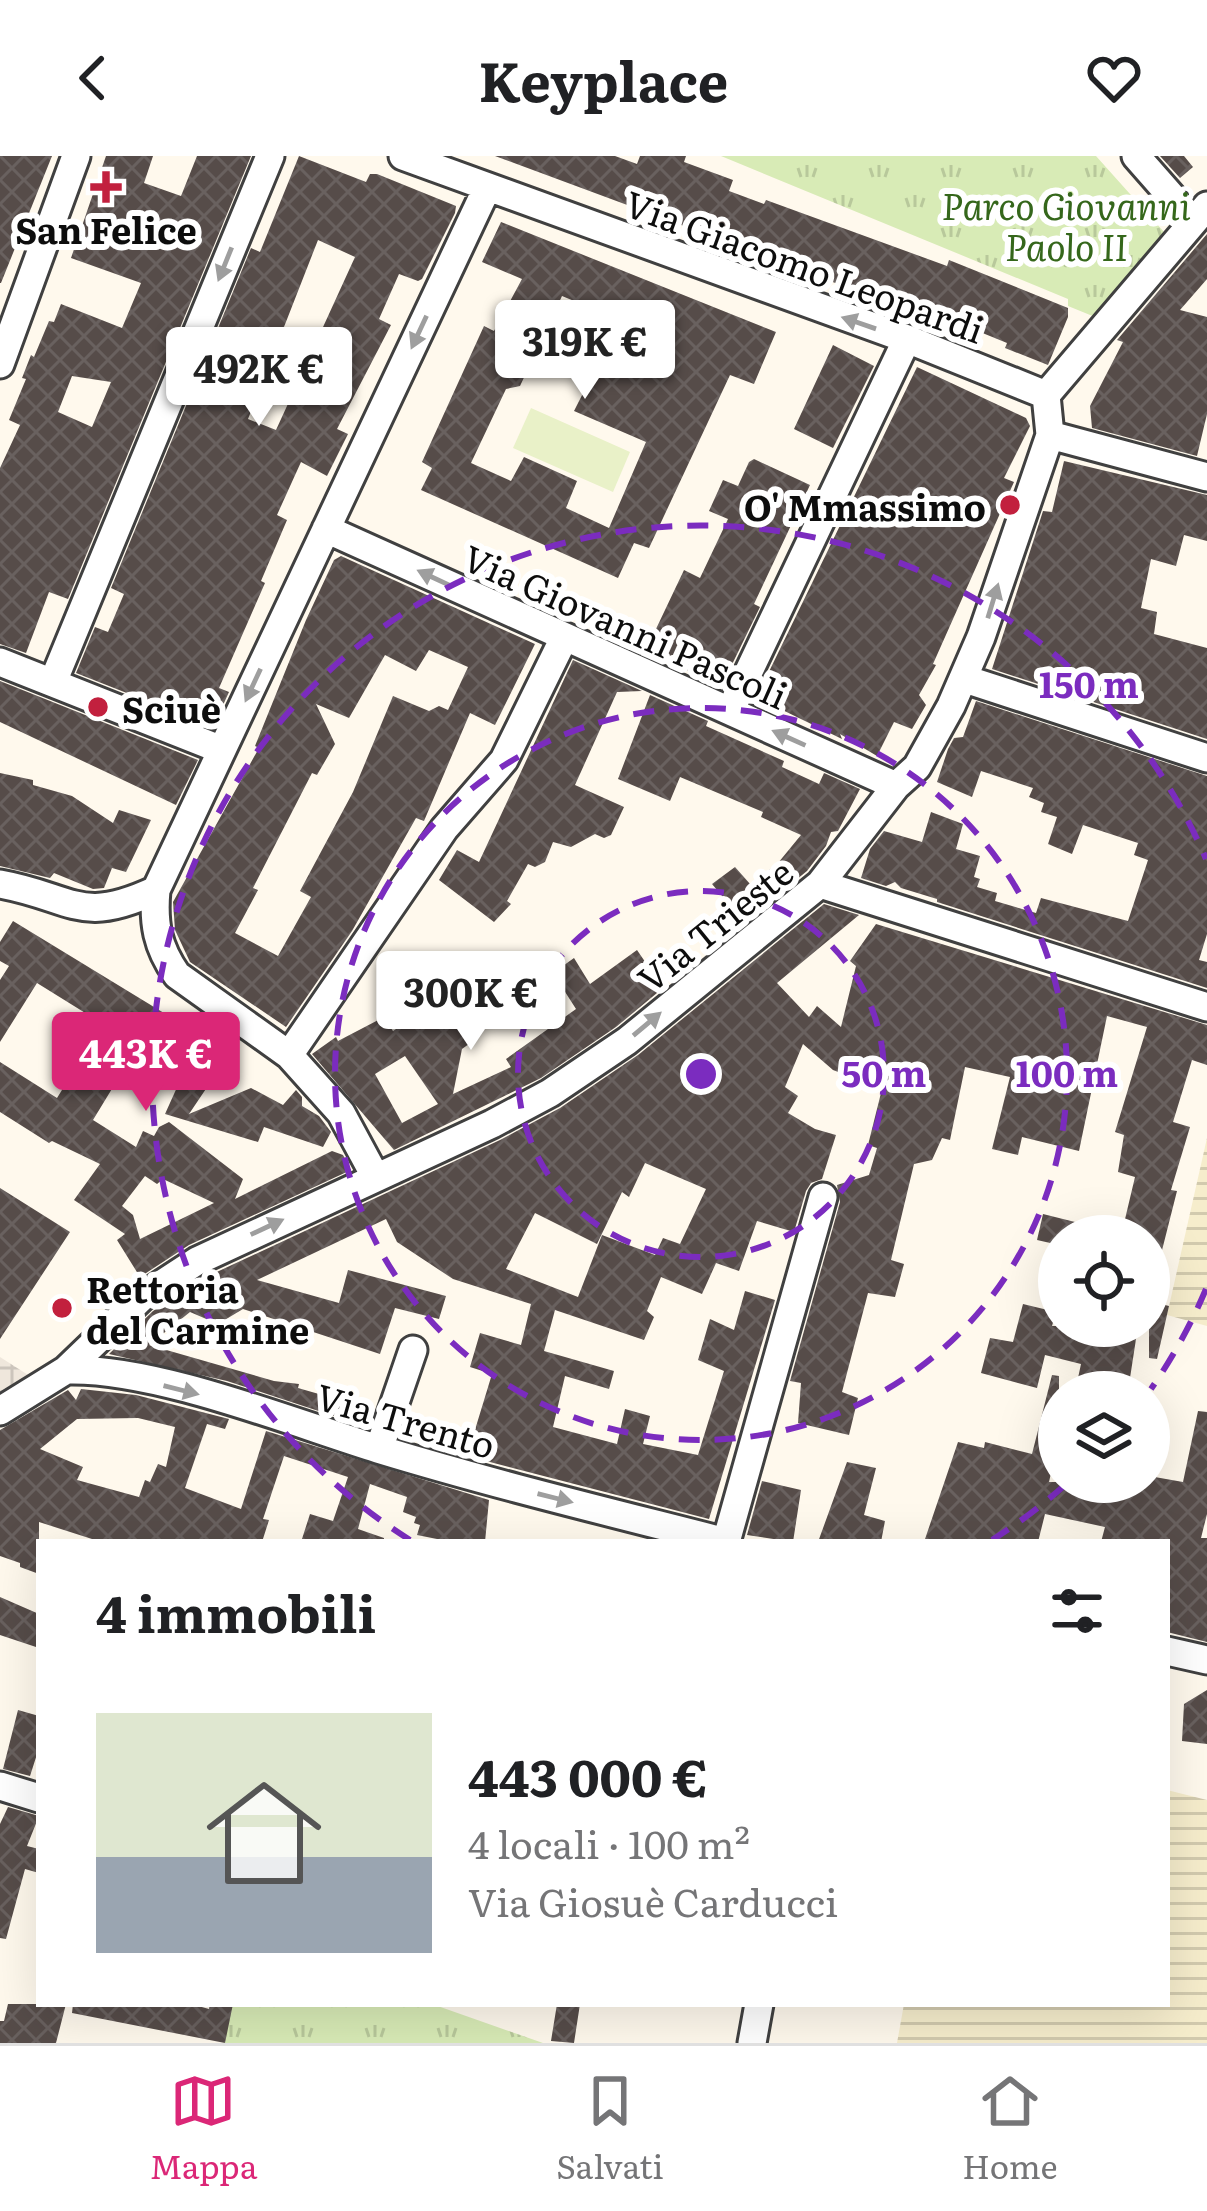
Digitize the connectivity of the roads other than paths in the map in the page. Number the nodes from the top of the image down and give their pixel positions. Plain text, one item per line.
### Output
1 (76, 156) edge
2 (270, 156) edge
3 (403, 156) edge
4 (1136, 156) edge
5 (487, 188) junction
6 (1200, 213) edge
7 (907, 339) junction
8 (0, 364) edge
9 (1046, 395) junction
10 (1050, 435) junction
11 (1207, 477) edge
12 (326, 529) junction
13 (564, 638) junction
14 (0, 662) edge
15 (965, 679) junction
16 (52, 682) junction
17 (730, 711) junction
18 (222, 750) junction
19 (1207, 758) edge
20 (896, 786) junction
21 (0, 884) edge
22 (820, 884) junction
23 (156, 890) junction
24 (1207, 1007) edge
25 (289, 1055) junction
26 (376, 1176) junction
27 (824, 1197) dead end
28 (412, 1349) dead end
29 (66, 1370) junction
30 (0, 1411) edge
31 (379, 1449) junction
32 (715, 1539) edge
33 (727, 1539) edge
34 (1170, 1652) edge
35 (1207, 1660) edge
36 (0, 1786) edge
37 (36, 1797) edge
38 (758, 2007) edge
39 (747, 2036) edge

1 - 8 street
2 -> 16 street
3 - 5 street, Via Giacomo Leopardi
4 - 6 street
7 -> 5 street, Via Giacomo Leopardi
5 -> 12 street
6 - 9 street
7 - 9 street, Via Giacomo Leopardi
7 - 17 street
9 - 10 street, Via Trieste
10 - 11 street
15 -> 10 street, Via Trieste
13 -> 12 street, Via Giovanni Pascoli
12 -> 18 street
13 - 17 street, Via Giovanni Pascoli
13 - 25 street
14 - 16 street
15 - 19 street
15 - 20 street, Via Trieste
16 - 18 street
20 -> 17 street, Via Giovanni Pascoli
18 - 23 street
20 - 22 street, Via Trieste
21 - 23 street
22 - 24 street
26 -> 22 street, Via Trieste
23 - 25 street
25 - 26 street
29 -> 26 street, Via Trieste
27 - 33 street
28 - 31 street
29 - 30 street, Via Trieste
29 -> 31 street, Via Trento
31 -> 32 street, Via Trento
34 - 35 street
36 - 37 street
38 - 39 street

